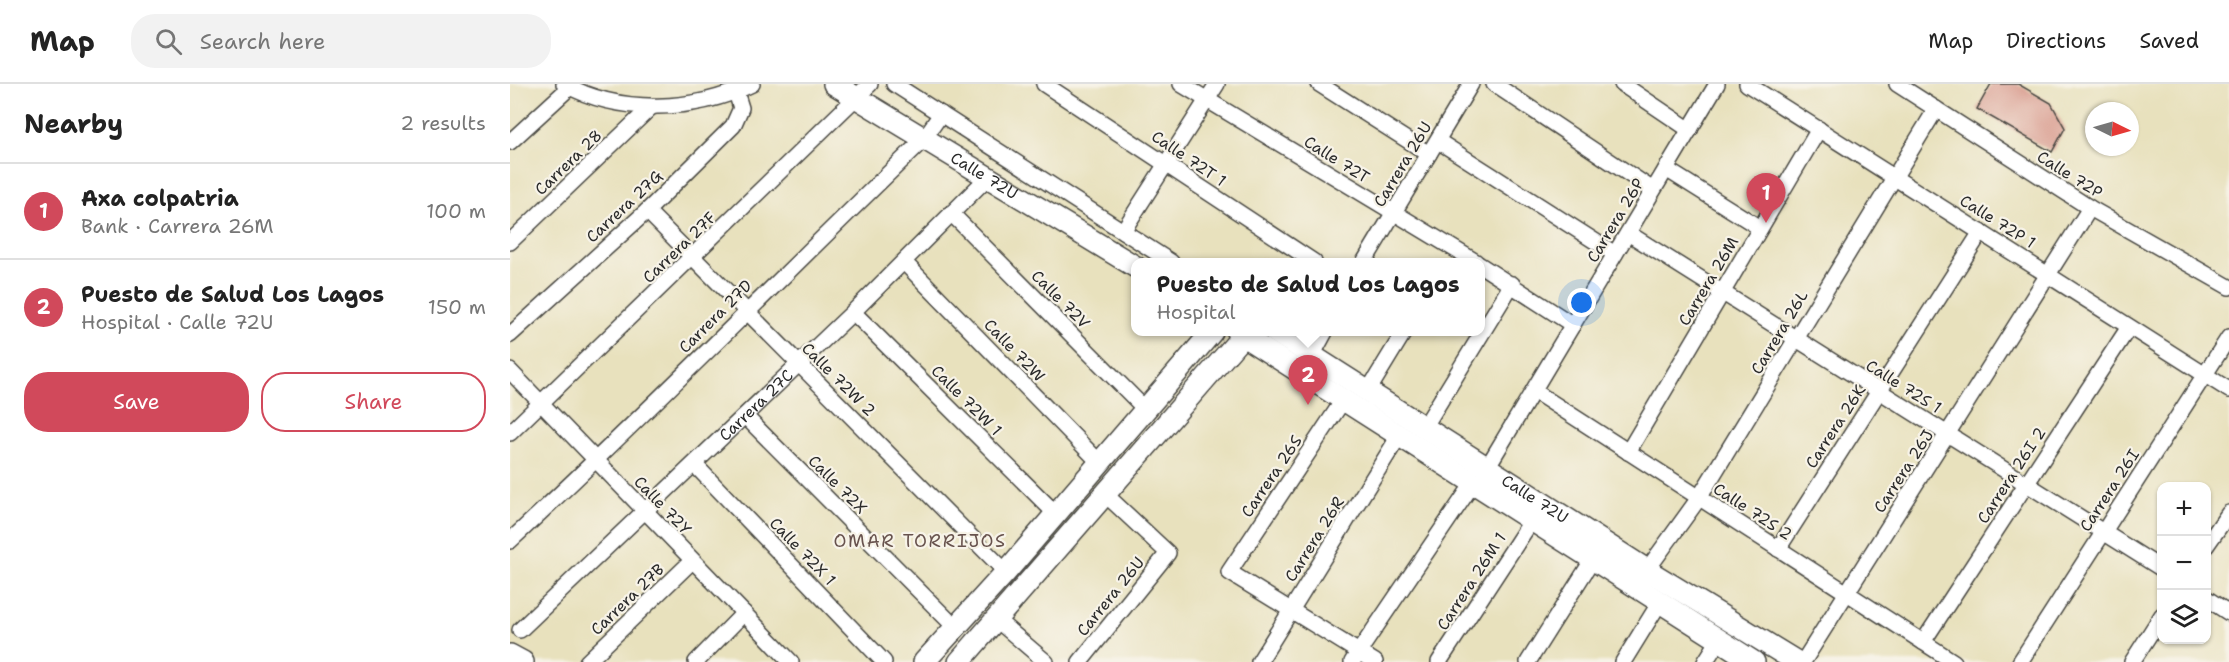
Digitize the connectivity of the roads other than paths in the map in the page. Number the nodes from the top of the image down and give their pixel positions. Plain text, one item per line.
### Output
1 (752, 84) edge
2 (834, 84) edge
3 (870, 84) edge
4 (894, 84) edge
5 (1044, 84) edge
6 (1181, 84) edge
7 (1216, 84) edge
8 (1319, 84) edge
9 (1494, 84) edge
10 (1717, 84) edge
11 (1747, 84) edge
12 (1897, 84) edge
13 (1626, 85) edge
14 (567, 86) edge
15 (1464, 87) edge
16 (736, 92) junction
17 (857, 100) junction
18 (1206, 100) junction
19 (650, 108) junction
20 (1936, 109) junction
21 (941, 114) junction
22 (1819, 129) junction
23 (1690, 130) junction
24 (923, 140) junction
25 (1438, 141) junction
26 (510, 142) edge
27 (1429, 154) junction
28 (1166, 164) junction
29 (1666, 170) junction
30 (988, 177) junction
31 (1894, 177) junction
32 (1653, 190) junction
33 (2090, 208) junction
34 (647, 211) junction
35 (951, 213) junction
36 (1393, 214) junction
37 (1760, 228) junction
38 (1123, 231) junction
39 (1981, 232) junction
40 (1628, 233) junction
41 (512, 237) edge
42 (1615, 254) junction
43 (1450, 256) edge
44 (694, 257) junction
45 (1165, 258) edge
46 (1308, 258) edge
47 (1366, 258) edge
48 (904, 262) junction
49 (1131, 264) edge
50 (1485, 268) edge
51 (2049, 275) junction
52 (1512, 284) junction
53 (2229, 287) edge
54 (1722, 292) junction
55 (747, 310) junction
56 (853, 312) junction
57 (1574, 325) junction
58 (2128, 327) junction
59 (1485, 328) edge
60 (510, 335) edge
61 (1209, 336) edge
62 (1239, 336) edge
63 (1247, 336) edge
64 (1281, 336) edge
65 (1324, 336) edge
66 (1402, 336) edge
67 (1480, 336) edge
68 (2229, 337) edge
69 (1796, 339) junction
70 (1312, 356) junction
71 (798, 365) junction
72 (510, 371) edge
73 (2205, 374) junction
74 (2229, 390) edge
75 (1368, 391) junction
76 (1534, 391) junction
77 (1879, 392) junction
78 (1344, 399) junction
79 (542, 403) junction
80 (1146, 410) junction
81 (745, 416) junction
82 (1425, 426) junction
83 (510, 433) edge
84 (1947, 435) junction
85 (1399, 436) junction
86 (1628, 452) junction
87 (596, 461) junction
88 (1100, 463) junction
89 (695, 465) junction
90 (1488, 466) junction
91 (1473, 482) junction
92 (2027, 485) junction
93 (1106, 495) junction
94 (1699, 498) junction
95 (644, 511) junction
96 (2229, 513) edge
97 (1056, 514) junction
98 (1532, 520) junction
99 (2103, 533) junction
100 (2211, 539) edge
101 (510, 541) edge
102 (1778, 549) junction
103 (1593, 559) junction
104 (692, 561) junction
105 (2157, 566) edge
106 (1647, 570) junction
107 (1006, 572) junction
108 (1846, 592) junction
109 (2211, 601) edge
110 (1660, 602) junction
111 (1291, 611) junction
112 (744, 613) junction
113 (2229, 613) edge
114 (997, 620) junction
115 (2157, 623) edge
116 (957, 628) junction
117 (520, 630) dead end
118 (1719, 640) junction
119 (1923, 642) junction
120 (510, 655) edge
121 (1356, 657) edge
122 (1082, 661) edge
123 (523, 662) edge
124 (587, 662) edge
125 (696, 662) edge
126 (791, 662) edge
127 (884, 662) edge
128 (924, 662) edge
129 (959, 662) edge
130 (1046, 662) edge
131 (1259, 662) edge
132 (1375, 662) edge
133 (1439, 662) edge
134 (1528, 662) edge
135 (1623, 662) edge
136 (1705, 662) edge
137 (1754, 662) edge
138 (1797, 662) edge
139 (1803, 662) edge
140 (1954, 662) edge
141 (2020, 662) edge
142 (2132, 662) edge

1 - 16 street
2 - 17 street, Calle 72U
3 - 17 street, Carrera 27F
4 - 21 street, Calle 72U
5 - 28 street, Calle 72T 1
6 - 18 street, Calle 72T
7 - 18 street
8 - 27 street
9 - 32 street
10 - 23 street, Carrera 26P
11 - 22 street, Calle 72P 1
12 - 20 street, Calle 72P
13 - 23 street
14 - 19 street
14 - 26 street
15 - 25 street, Carrera 26U
16 - 19 street
16 - 34 street, Carrera 27G
17 - 24 street, Calle 72U
17 - 44 street, Carrera 27F
18 - 28 street
18 - 36 street, Calle 72T
19 - 41 street, Carrera 28
20 - 31 street, Carrera 26L
20 - 33 street, Calle 72P
21 - 24 street, Carrera 27D
21 - 38 street, Calle 72U
22 - 31 street, Calle 72P 1
22 - 37 street, Carrera 26M
23 - 29 street, Carrera 26P
24 - 30 street, Calle 72U
24 - 55 street, Carrera 27D
25 - 27 street, Carrera 26U
25 - 42 street
27 - 36 street, Carrera 26U
28 - 38 street
28 - 46 street, Calle 72T 1
29 - 32 street, Carrera 26P
29 - 37 street
30 - 35 street, Carrera 27C
30 - 49 street, Calle 72U
31 - 39 street, Calle 72P 1
31 - 69 street, Carrera 26L
32 - 40 street, Carrera 26P
33 - 51 street, Carrera 26J
33 - 53 street, Calle 72P
34 - 44 street, Calle 72W 2
34 - 60 street, Carrera 27G
35 - 48 street, Carrera 27C
35 - 80 street, Calle 72V
36 - 43 street, Calle 72T
36 - 47 street, Carrera 26U
37 - 54 street, Carrera 26M
38 - 45 street, Calle 72U
39 - 51 street, Calle 72P 1
39 - 77 street, Carrera 26K
40 - 42 street, Carrera 26P
40 - 54 street, Calle 72S 1
42 - 57 street, Carrera 26P
44 - 55 street, Calle 72W 2
44 - 79 street, Carrera 27F
48 - 56 street, Carrera 27C
48 - 88 street, Calle 72W
50 - 52 street
51 - 58 street, Calle 72P 1
51 - 84 street, Carrera 26J
52 - 57 street
52 - 59 street
54 - 69 street, Calle 72S 1
54 - 86 street, Carrera 26M
55 - 71 street, Calle 72W 2
55 - 87 street, Carrera 27D
56 - 71 street, Carrera 27C
56 - 97 street, Calle 72W 1
57 - 76 street, Carrera 26P
58 - 73 street, Calle 72P 1
58 - 92 street, Carrera 26I 2
61 - 80 street
62 - 93 street
63 - 78 street, Calle 72U
64 - 70 street, Calle 72U
65 - 70 street
66 - 75 street
67 - 82 street
68 - 73 street, Carrera 26I
69 - 77 street, Calle 72S 1
69 - 94 street, Carrera 26L
70 - 75 street, Calle 72U
71 - 81 street, Carrera 27C
71 - 107 street, Calle 72W 2
72 - 79 street, Calle 72Y
73 - 74 street, Calle 72P 1
73 - 99 street, Carrera 26I
75 - 82 street, Calle 72U
76 - 86 street, Calle 72S 2
76 - 90 street, Carrera 26P
77 - 84 street, Calle 72S 1
77 - 102 street, Carrera 26K
78 - 85 street, Calle 72U
78 - 111 street, Carrera 26S
79 - 83 street, Carrera 27F
79 - 87 street, Calle 72Y
80 - 88 street
81 - 89 street, Carrera 27C
81 - 116 street, Calle 72X
82 - 90 street, Calle 72U
84 - 92 street, Calle 72S 1
84 - 108 street, Carrera 26J
85 - 91 street, Calle 72U
85 - 111 street, Carrera 26R
86 - 94 street, Calle 72S 2
87 - 95 street, Calle 72Y
87 - 101 street, Carrera 27D
88 - 97 street
89 - 95 street, Carrera 27C
89 - 127 street, Calle 72X 1
90 - 106 street, Calle 72U
91 - 98 street, Calle 72U
91 - 121 street
92 - 99 street, Calle 72S 1
92 - 119 street, Carrera 26I 2
93 - 114 street
93 - 122 street, Carrera 26U
94 - 102 street, Calle 72S 2
94 - 106 street, Carrera 26L
95 - 104 street, Calle 72Y
95 - 117 street, Carrera 27C
96 - 100 street
97 - 107 street
98 - 103 street, Calle 72U
98 - 133 street, Carrera 26M 1
99 - 105 street, Calle 72S 1
99 - 141 street, Carrera 26I
102 - 108 street, Calle 72S 2
103 - 110 street, Calle 72U
103 - 134 street
104 - 112 street, Calle 72Y
104 - 124 street, Carrera 27B
106 - 138 street, Calle 72U
107 - 116 street
108 - 119 street, Calle 72S 2
108 - 139 street, Carrera 26J
109 - 113 street
110 - 118 street, Calle 72U
110 - 135 street
111 - 121 street
111 - 131 street, Carrera 26R
112 - 125 street
112 - 126 street, Calle 72Y
114 - 129 street
114 - 130 street
115 - 142 street
116 - 128 street
118 - 136 street
118 - 137 street, Calle 72U
119 - 140 street, Calle 72S 2
120 - 123 street
121 - 132 street

